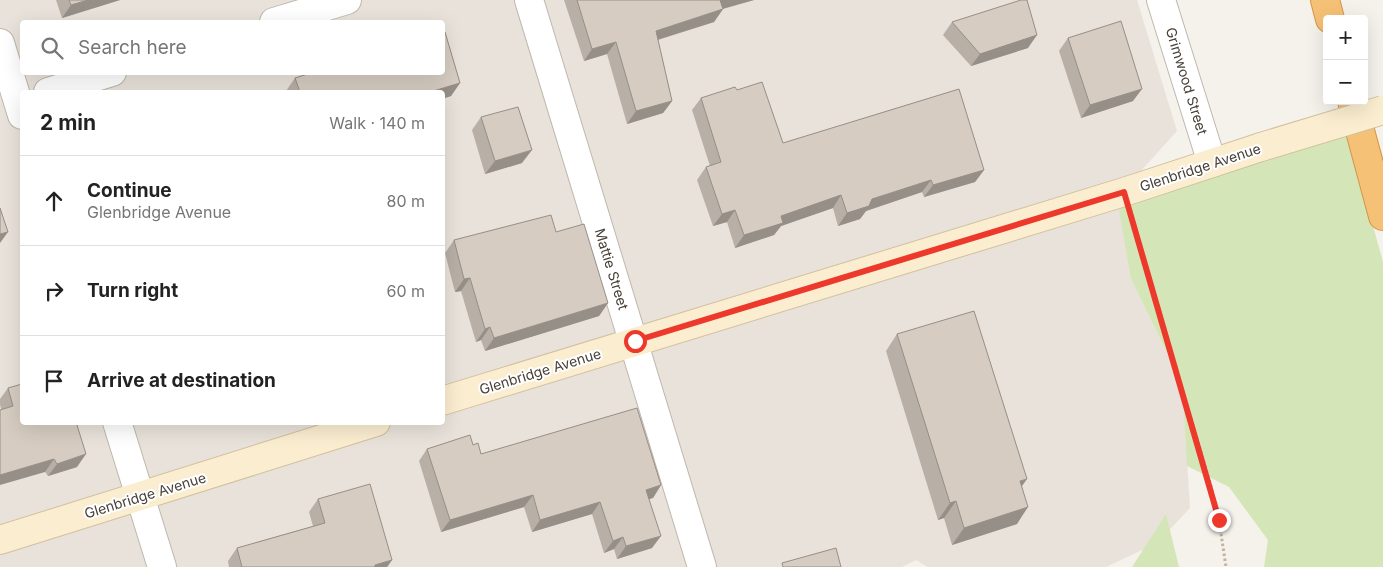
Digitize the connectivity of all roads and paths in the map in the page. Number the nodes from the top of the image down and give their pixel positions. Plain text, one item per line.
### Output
1 (347, 0) edge
2 (529, 0) edge
3 (1161, 0) edge
4 (1325, 0) edge
5 (1329, 15) edge
6 (281, 20) edge
7 (0, 43) edge
8 (102, 75) edge
9 (54, 90) edge
10 (1353, 105) edge
11 (16, 106) edge
12 (1383, 110) edge
13 (1212, 163) junction
14 (1124, 192) junction
15 (1383, 216) edge
16 (635, 341) junction
17 (445, 400) edge
18 (118, 425) edge
19 (367, 425) edge
20 (140, 497) junction
21 (0, 540) edge
22 (162, 567) edge
23 (702, 567) edge
24 (1226, 567) edge

1 - 6 street
2 - 16 street, Mattie Street
3 - 13 street, Grimwood Street
4 - 5 highway
7 - 11 street
8 - 9 street
10 - 15 highway
12 - 13 main road, Glenbridge Avenue, bridge
13 - 14 main road, Glenbridge Avenue
14 - 16 main road, Glenbridge Avenue
14 - 24 path
16 - 17 main road, Glenbridge Avenue
16 - 23 street, Mattie Street
18 - 20 street
19 - 20 main road, Glenbridge Avenue
20 - 21 main road, Glenbridge Avenue
20 - 22 street

